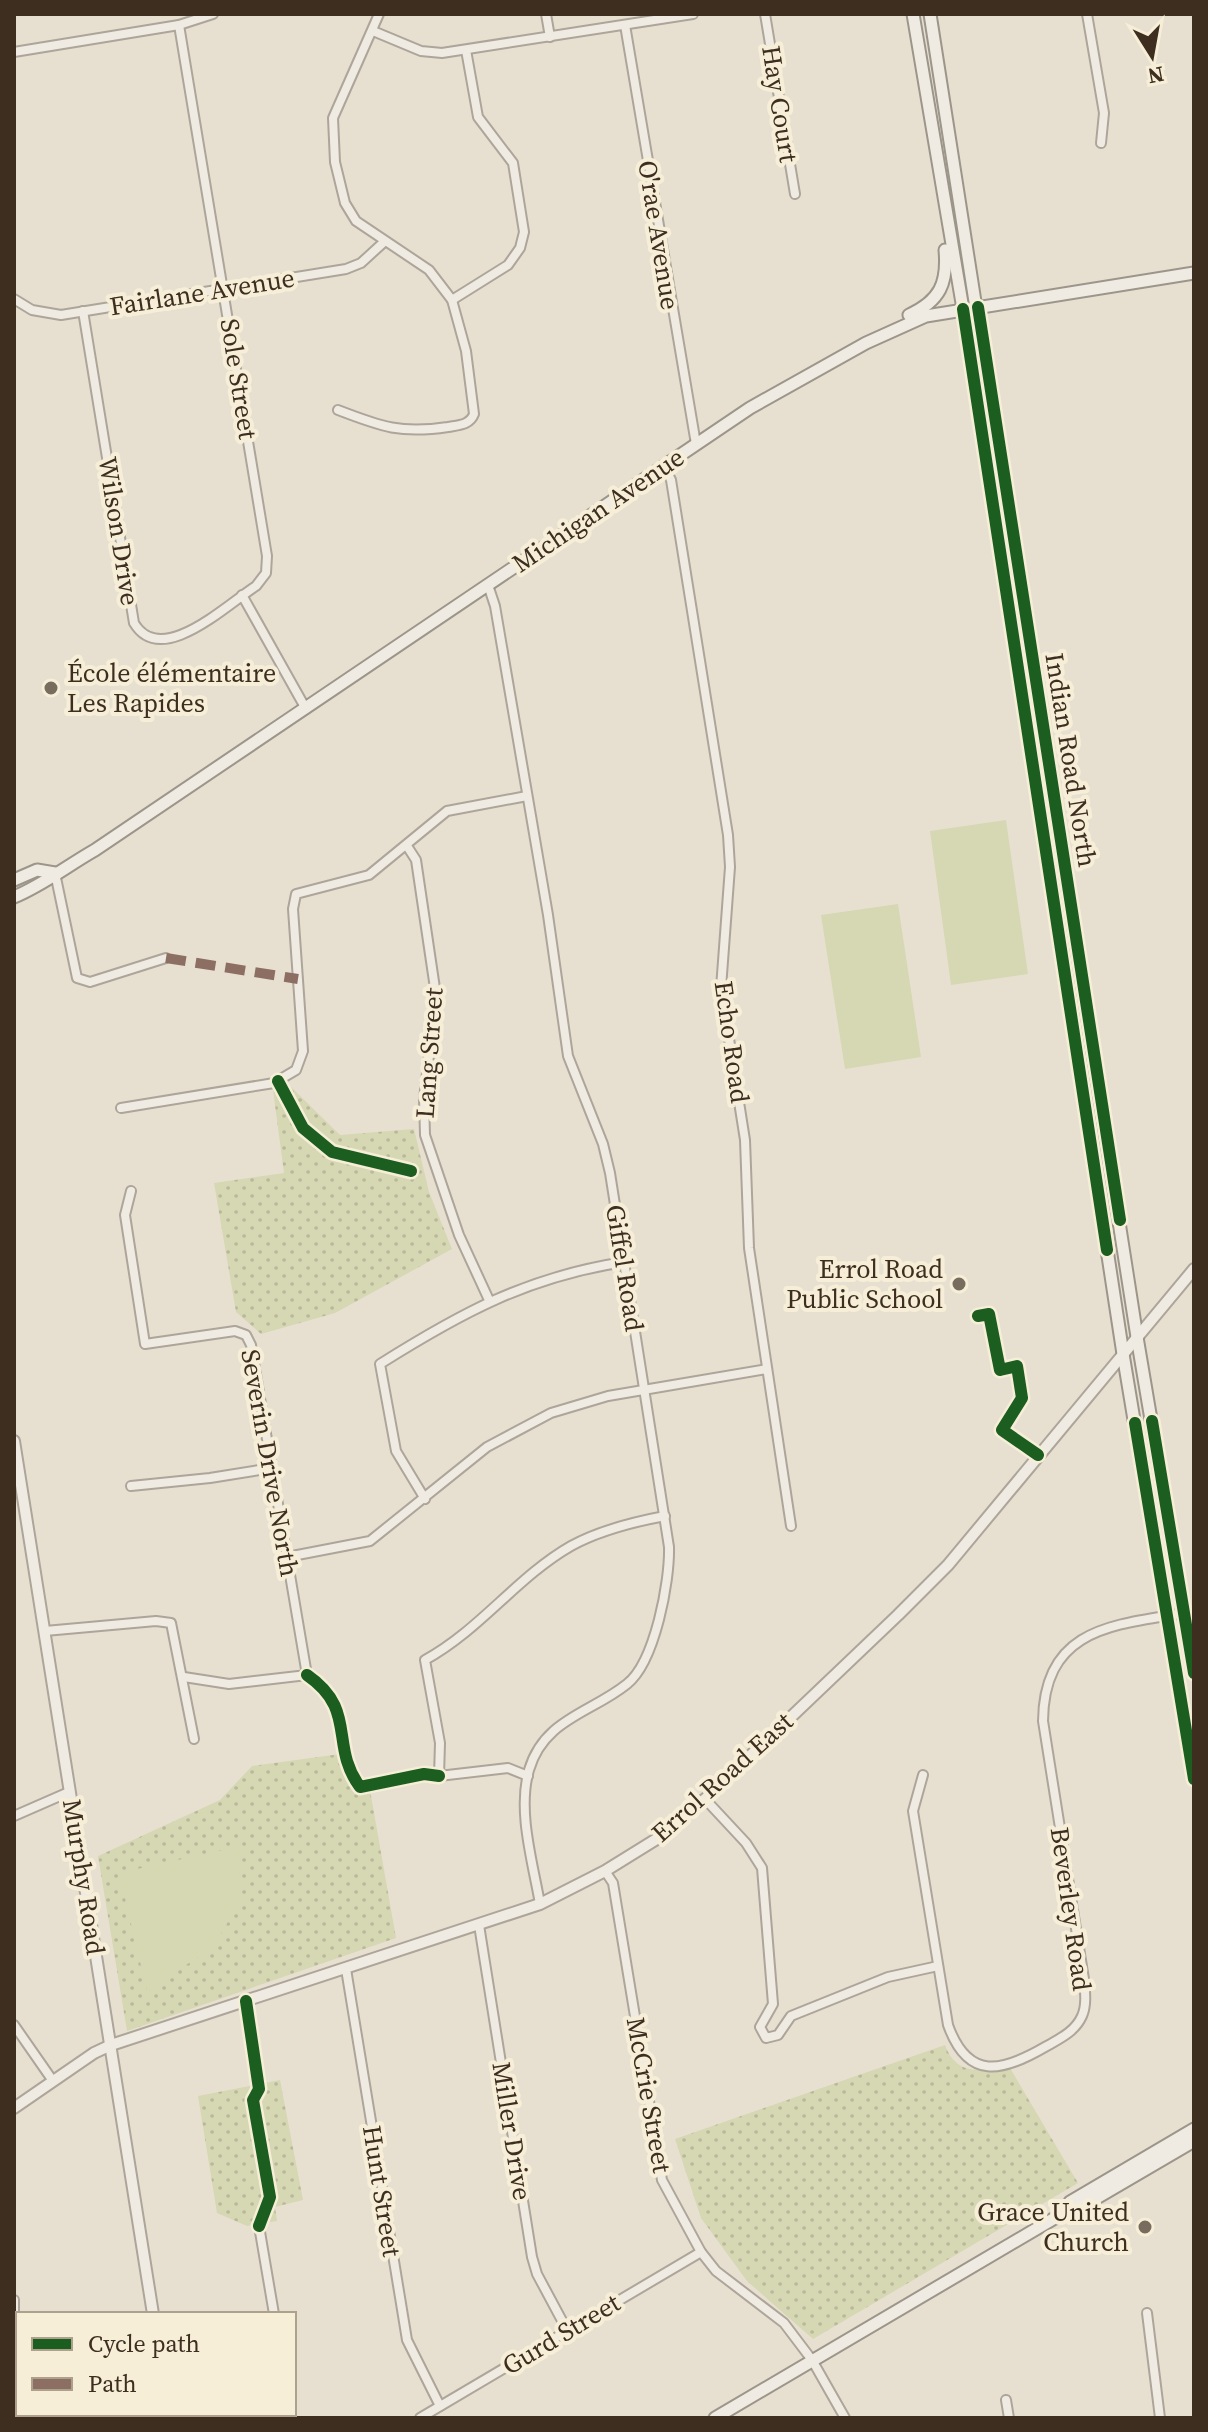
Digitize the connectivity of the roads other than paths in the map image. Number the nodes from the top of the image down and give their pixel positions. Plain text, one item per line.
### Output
1 (213, 14) edge
2 (379, 14) edge
3 (546, 14) edge
4 (693, 14) edge
5 (765, 14) edge
6 (913, 14) edge
7 (930, 14) edge
8 (1087, 14) edge
9 (179, 25) junction
10 (625, 25) junction
11 (373, 31) junction
12 (550, 37) junction
13 (466, 50) junction
14 (14, 52) edge
15 (1101, 143) dead end
16 (795, 194) dead end
17 (946, 217) junction
18 (384, 242) junction
19 (1194, 273) edge
20 (225, 288) junction
21 (14, 299) edge
22 (452, 300) junction
23 (978, 307) junction
24 (963, 309) junction
25 (83, 311) junction
26 (866, 343) junction
27 (338, 410) dead end
28 (696, 444) junction
29 (664, 466) junction
30 (488, 585) junction
31 (242, 595) junction
32 (306, 709) junction
33 (527, 796) junction
34 (407, 846) junction
35 (55, 873) junction
36 (14, 880) edge
37 (14, 897) edge
38 (166, 958) dead end
39 (121, 1108) dead end
40 (131, 1191) dead end
41 (624, 1262) junction
42 (1194, 1269) edge
43 (489, 1300) junction
44 (1137, 1337) junction
45 (1123, 1354) junction
46 (767, 1369) junction
47 (644, 1390) junction
48 (14, 1441) edge
49 (272, 1468) junction
50 (131, 1486) dead end
51 (425, 1499) junction
52 (665, 1516) junction
53 (791, 1526) dead end
54 (287, 1557) junction
55 (1184, 1613) junction
56 (1167, 1616) junction
57 (45, 1631) junction
58 (1194, 1673) edge
59 (184, 1677) junction
60 (194, 1739) dead end
61 (923, 1775) dead end
62 (528, 1776) junction
63 (1194, 1779) edge
64 (69, 1792) junction
65 (705, 1799) junction
66 (14, 1816) edge
67 (605, 1871) junction
68 (540, 1904) junction
69 (479, 1925) junction
70 (938, 1966) junction
71 (346, 1969) junction
72 (14, 2025) edge
73 (111, 2045) junction
74 (53, 2081) junction
75 (14, 2108) edge
76 (1194, 2129) edge
77 (1194, 2141) edge
78 (1065, 2212) junction
79 (259, 2226) dead end
80 (701, 2252) junction
81 (14, 2300) edge
82 (14, 2311) edge
83 (153, 2312) edge
84 (274, 2312) edge
85 (1147, 2313) dead end
86 (567, 2330) junction
87 (812, 2360) junction
88 (1006, 2400) dead end
89 (440, 2406) junction
90 (420, 2418) edge
91 (715, 2418) edge
92 (845, 2418) edge
93 (1009, 2418) edge
94 (1160, 2418) edge

1 - 9 street
2 - 11 street
3 - 12 street
4 - 10 street
5 - 16 street, Hay Court
6 - 17 main road, Indian Road North
7 - 23 main road, Indian Road North
8 - 15 street
9 - 14 street
9 - 20 street, Sole Street
10 - 12 street
10 - 28 street, O'rae Avenue
11 - 13 street
11 - 18 street
12 - 13 street
13 - 22 street
17 - 24 main road, Indian Road North
17 - 26 main road
18 - 20 street, Fairlane Avenue
18 - 22 street
19 - 23 main road, Michigan Avenue
20 - 25 street, Fairlane Avenue
20 - 31 street, Sole Street
21 - 25 street, Fairlane Avenue
22 - 27 street
23 - 24 main road, Michigan Avenue
23 - 44 main road, Indian Road North
24 - 26 main road, Michigan Avenue
24 - 45 main road, Indian Road North
25 - 31 street, Wilson Drive
26 - 28 main road, Michigan Avenue
28 - 29 main road, Michigan Avenue
29 - 30 main road, Michigan Avenue
29 - 46 street, Echo Road
30 - 32 main road, Michigan Avenue
30 - 33 street, Giffel Road
31 - 32 street
32 - 35 main road, Michigan Avenue
33 - 34 street
33 - 41 street, Giffel Road
34 - 39 street
34 - 43 street, Lang Street
35 - 36 main road, Michigan Avenue
35 - 37 main road, Michigan Avenue
35 - 38 street
40 - 49 street, Severin Drive North
41 - 43 street
41 - 47 street, Giffel Road
42 - 44 street, Errol Road East
43 - 51 street
44 - 45 street, Errol Road East
44 - 55 main road, Indian Road North
45 - 56 main road, Indian Road North
45 - 65 street, Errol Road East
46 - 47 street
46 - 53 street, Echo Road
47 - 51 street
47 - 52 street, Giffel Road
48 - 57 street, Murphy Road
49 - 50 street
49 - 54 street, Severin Drive North
51 - 54 street
52 - 62 street, Giffel Road
52 - 62 street
54 - 59 street, Severin Drive North
55 - 56 street, Beverley Road
55 - 58 main road, Indian Road North
56 - 63 main road, Indian Road North
56 - 70 street, Beverley Road
57 - 59 street
57 - 64 street, Murphy Road
59 - 60 street
61 - 70 street, Beverley Road
62 - 68 street, Giffel Road
64 - 66 street
64 - 73 street, Murphy Road
65 - 67 street, Errol Road East
65 - 70 street
67 - 68 street, Errol Road East
67 - 80 street, McCrie Street
68 - 69 street, Errol Road East
69 - 71 street, Errol Road East
69 - 86 street, Miller Drive
71 - 73 street, Errol Road East
71 - 89 street, Hunt Street
72 - 74 street
73 - 74 street, Errol Road East
73 - 83 street, Murphy Road
74 - 75 street, Errol Road East
76 - 78 main road
77 - 78 main road
78 - 87 main road
79 - 84 street
80 - 86 street, Gurd Street
80 - 87 street, McCrie Street
81 - 82 street
85 - 94 street
86 - 89 street, Gurd Street
87 - 91 main road
87 - 92 street, McCrie Street
88 - 93 street
89 - 90 street, Gurd Street

